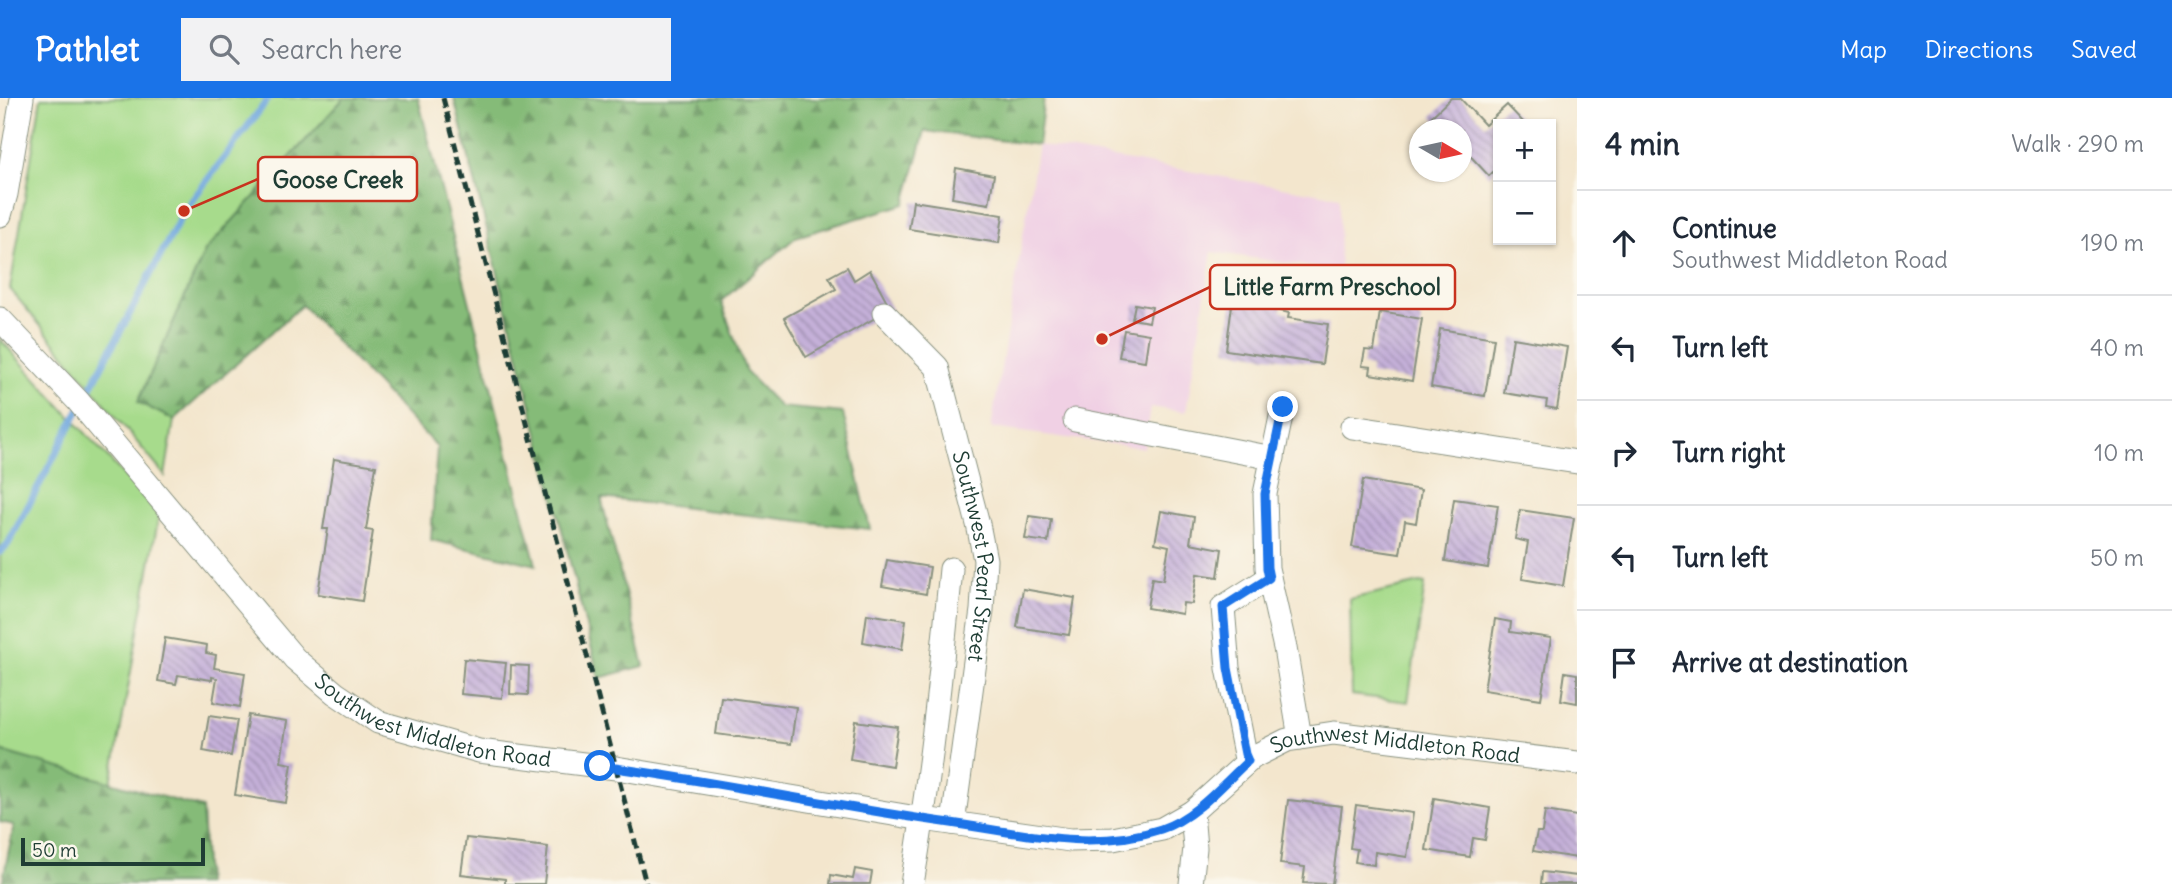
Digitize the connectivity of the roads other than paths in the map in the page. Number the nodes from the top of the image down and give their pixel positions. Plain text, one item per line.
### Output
1 (22, 98) edge
2 (0, 215) edge
3 (884, 313) dead end
4 (0, 319) edge
5 (1283, 407) dead end
6 (1075, 420) dead end
7 (1352, 427) dead end
8 (1273, 458) junction
9 (1577, 462) edge
10 (951, 569) dead end
11 (1269, 578) junction
12 (1300, 738) junction
13 (1248, 761) junction
14 (1577, 763) edge
15 (1192, 812) junction
16 (923, 820) junction
17 (953, 823) junction
18 (912, 884) edge
19 (1191, 884) edge

1 - 2 street
3 - 17 street, Southwest Pearl Street
4 - 16 street, Southwest Middleton Road
5 - 8 street
6 - 8 street
7 - 9 street
8 - 11 street
10 - 16 street
11 - 12 street
11 - 13 street
12 - 13 street, Southwest Middleton Road
12 - 14 street, Southwest Middleton Road
13 - 15 street, Southwest Middleton Road
15 - 17 street, Southwest Middleton Road
15 - 19 street
16 - 17 street, Southwest Middleton Road
16 - 18 street

